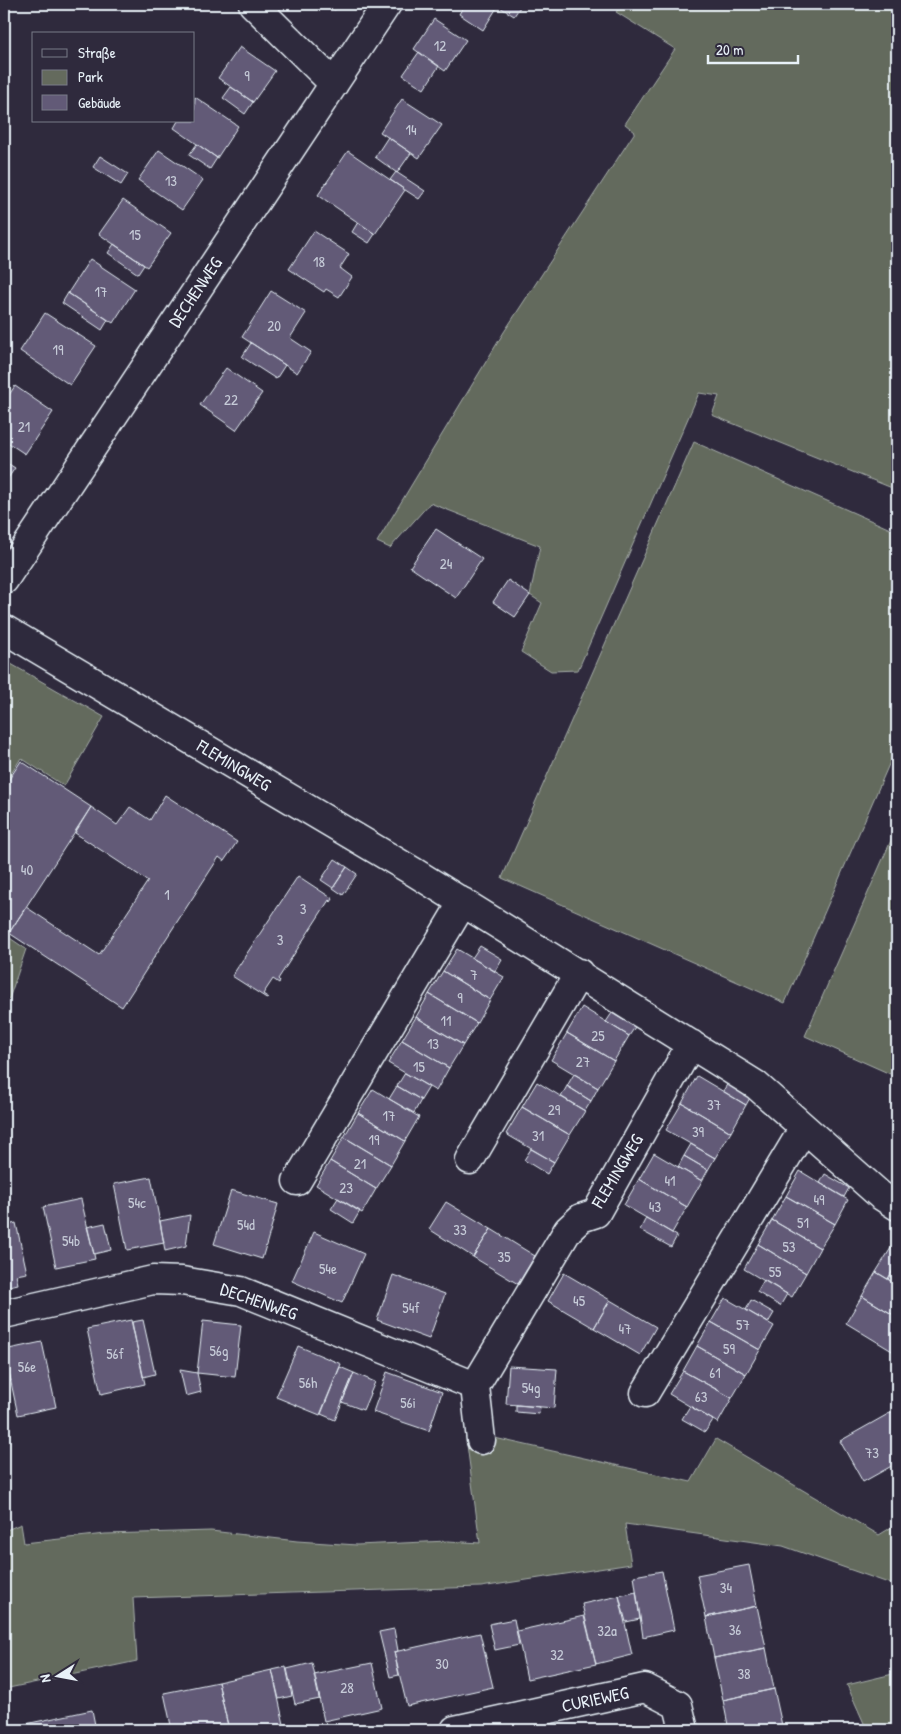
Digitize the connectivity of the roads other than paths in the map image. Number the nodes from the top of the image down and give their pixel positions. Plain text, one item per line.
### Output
1 (253, 4) edge
2 (387, 4) edge
3 (334, 84) junction
4 (4, 580) edge
5 (4, 629) edge
6 (463, 902) junction
7 (579, 973) junction
8 (691, 1044) junction
9 (804, 1128) junction
10 (470, 1160) dead end
11 (297, 1181) dead end
12 (897, 1206) edge
13 (4, 1314) edge
14 (475, 1386) junction
15 (645, 1393) dead end
16 (482, 1440) dead end
17 (454, 1730) edge
18 (684, 1730) edge

1 - 3 street
2 - 3 street, DECHENWEG
3 - 4 street, DECHENWEG
5 - 6 street, FLEMINGWEG
6 - 7 street, FLEMINGWEG
6 - 11 street
7 - 8 street, FLEMINGWEG
7 - 10 street
8 - 9 street, FLEMINGWEG
8 - 14 street, FLEMINGWEG
9 - 12 street, FLEMINGWEG
9 - 15 street
13 - 14 street, DECHENWEG
14 - 16 street
17 - 18 street, CURIEWEG

